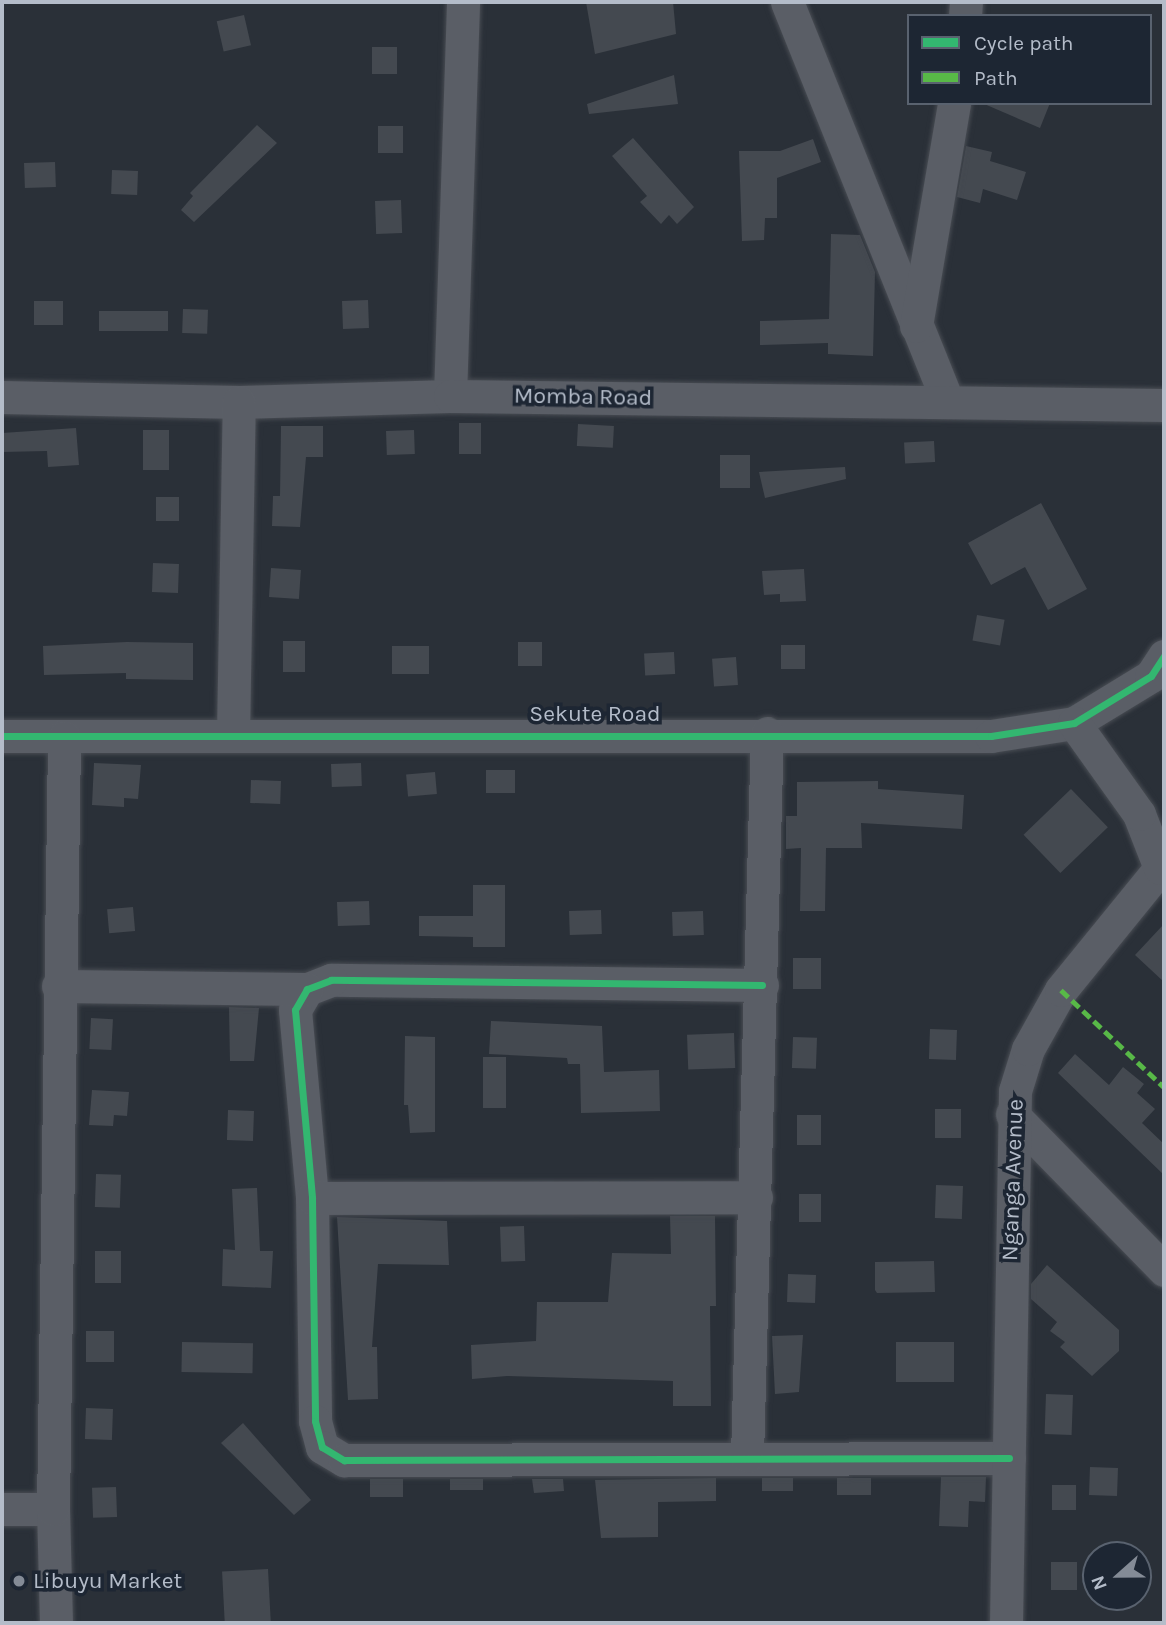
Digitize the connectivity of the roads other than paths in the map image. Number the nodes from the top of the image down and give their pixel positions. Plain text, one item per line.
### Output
1 (463, 2) edge
2 (787, 2) edge
3 (954, 105) edge
4 (916, 326) junction
5 (450, 396) junction
6 (2, 397) edge
7 (947, 401) junction
8 (239, 402) junction
9 (1164, 405) edge
10 (1164, 656) edge
11 (1074, 723) junction
12 (767, 733) junction
13 (233, 735) junction
14 (2, 736) edge
15 (64, 737) junction
16 (1162, 870) edge
17 (762, 985) junction
18 (58, 986) junction
19 (307, 989) junction
20 (1012, 1114) junction
21 (756, 1197) junction
22 (312, 1198) junction
23 (1164, 1270) edge
24 (747, 1457) junction
25 (1009, 1458) junction
26 (2, 1509) edge
27 (53, 1509) junction
28 (56, 1623) edge
29 (1006, 1623) edge

1 - 5 street
2 - 4 street
3 - 4 street
4 - 7 street
5 - 7 street, Momba Road
5 - 8 street, Momba Road
6 - 8 street, Momba Road
7 - 9 street, Momba Road
8 - 13 street
10 - 11 street, Sekute Road
11 - 12 street, Sekute Road
11 - 16 street, Nganga Avenue
12 - 13 street, Sekute Road
12 - 17 street
13 - 15 street, Sekute Road
14 - 15 street, Sekute Road
15 - 18 street
16 - 20 street, Nganga Avenue
17 - 19 street
17 - 21 street
18 - 19 street
18 - 27 street
19 - 22 street
20 - 23 street
20 - 25 street, Nganga Avenue
21 - 22 street
21 - 24 street
22 - 24 street
24 - 25 street
25 - 29 street, Nganga Avenue
26 - 27 street
27 - 28 street

